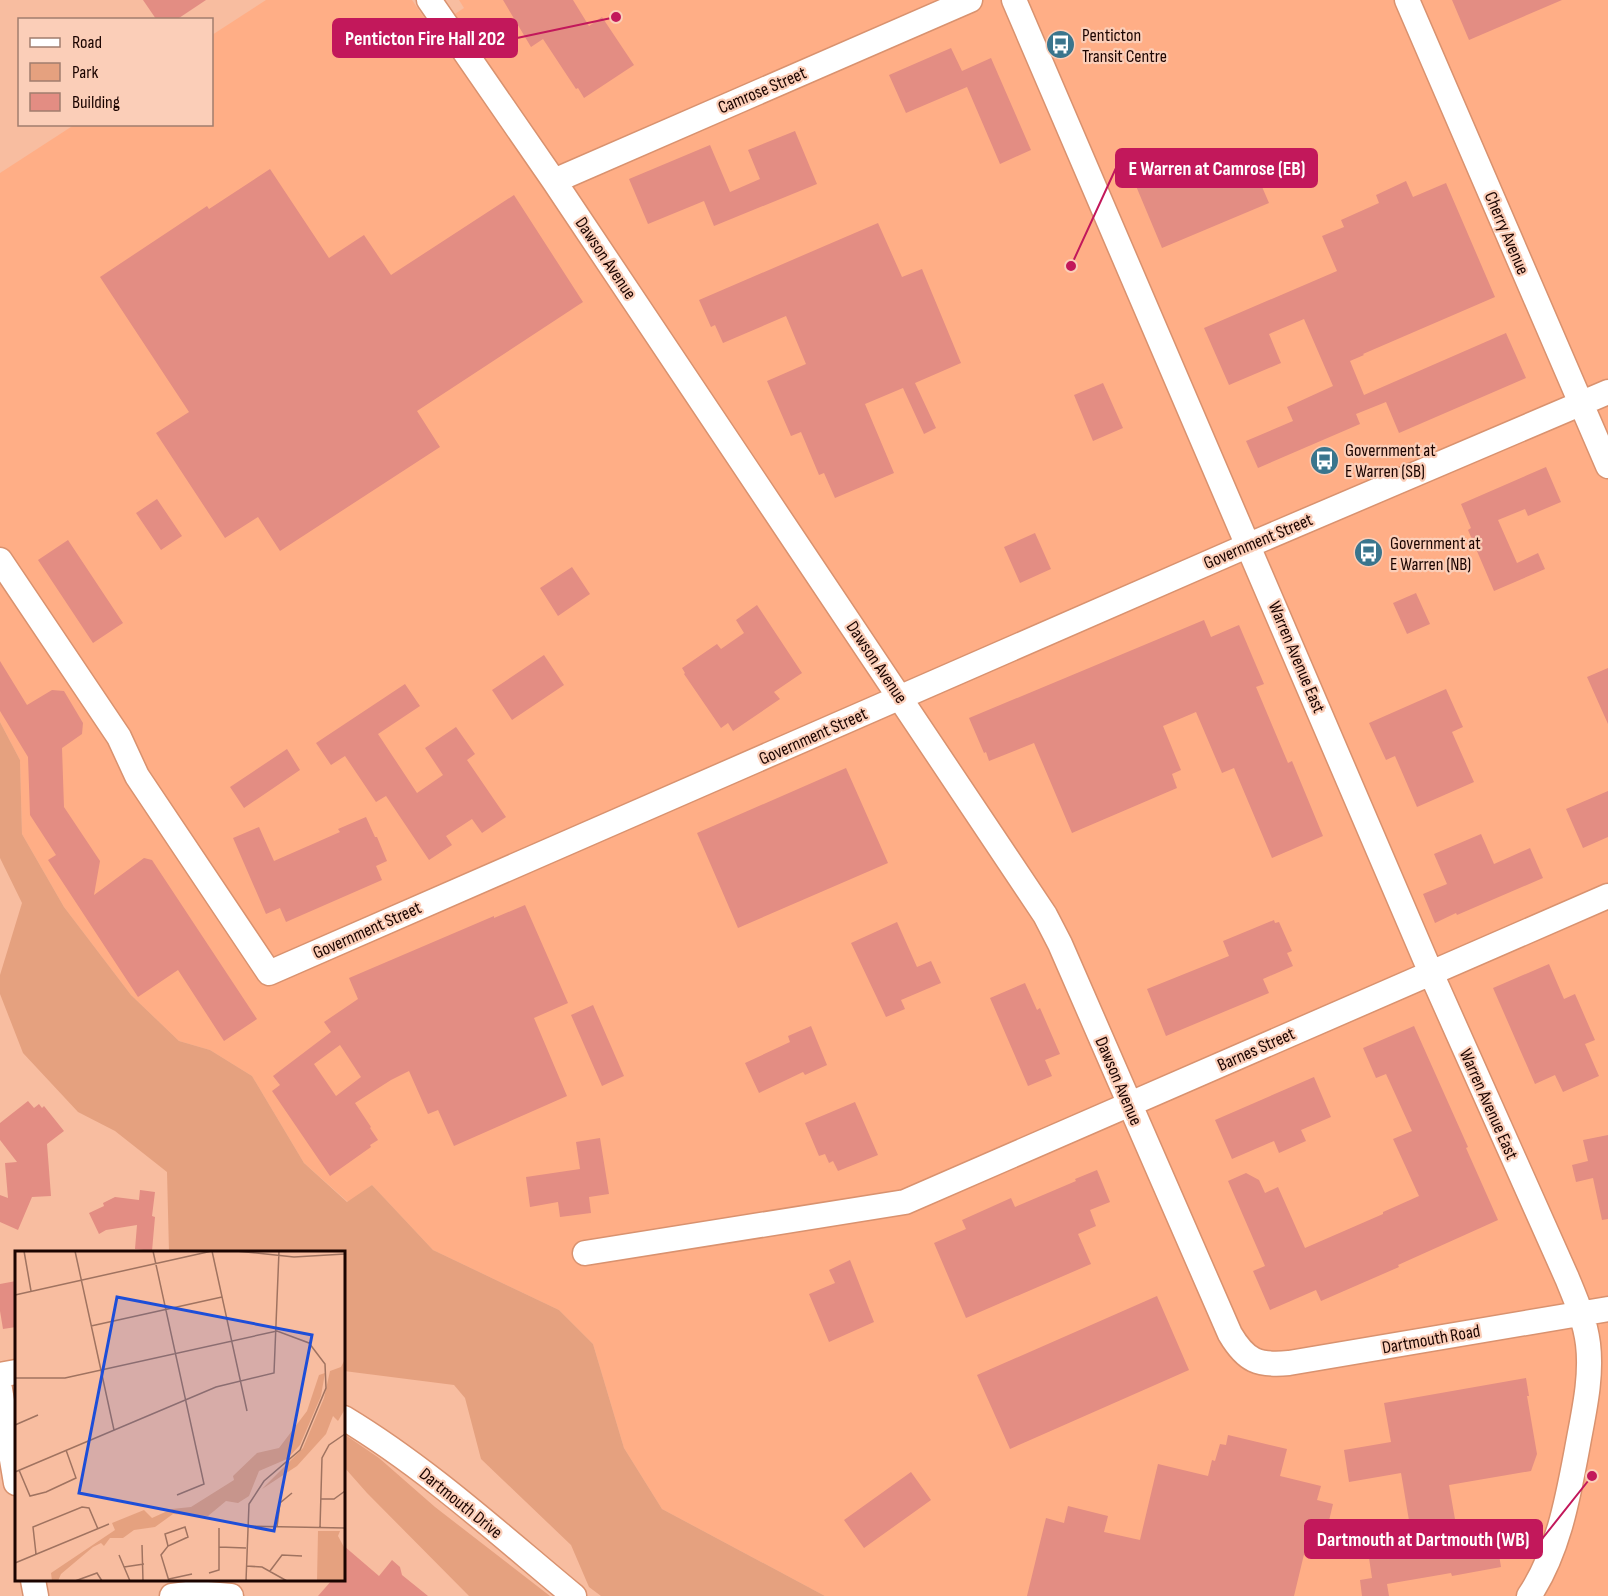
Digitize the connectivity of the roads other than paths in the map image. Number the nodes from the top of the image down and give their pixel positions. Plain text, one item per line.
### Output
1 (429, 0) edge
2 (970, 0) edge
3 (1014, 0) edge
4 (1407, 0) edge
5 (554, 181) junction
6 (1608, 392) edge
7 (1580, 404) junction
8 (1608, 466) edge
9 (1249, 545) junction
10 (0, 560) edge
11 (901, 698) junction
12 (1608, 896) edge
13 (1431, 973) junction
14 (1129, 1104) junction
15 (585, 1253) dead end
16 (1608, 1309) edge
17 (1582, 1314) junction
18 (1254, 1360) joint
19 (15, 1372) edge
20 (0, 1375) edge
21 (0, 1389) edge
22 (345, 1419) edge
23 (15, 1477) edge
24 (33, 1581) edge
25 (36, 1596) edge
26 (172, 1596) edge
27 (231, 1596) edge
28 (574, 1596) edge
29 (1529, 1596) edge

1 - 5 street, Dawson Avenue
2 - 5 street, Camrose Street
3 - 9 street, Warren Avenue East
4 - 7 street, Cherry Avenue
5 - 11 street, Dawson Avenue
6 - 7 street, Government Street
7 - 8 street, Cherry Avenue
7 - 9 street, Government Street
9 - 11 street, Government Street
9 - 13 street, Warren Avenue East
10 - 11 street, Government Street
11 - 14 street, Dawson Avenue
12 - 13 street, Barnes Street
13 - 14 street, Barnes Street
13 - 17 street, Warren Avenue East
14 - 15 street, Barnes Street
14 - 18 street, Dawson Avenue
16 - 17 street, Dartmouth Road
17 - 18 street, Dartmouth Road
17 - 29 street
19 - 20 street
21 - 23 street
22 - 28 street, Dartmouth Drive
24 - 25 street
26 - 27 street

